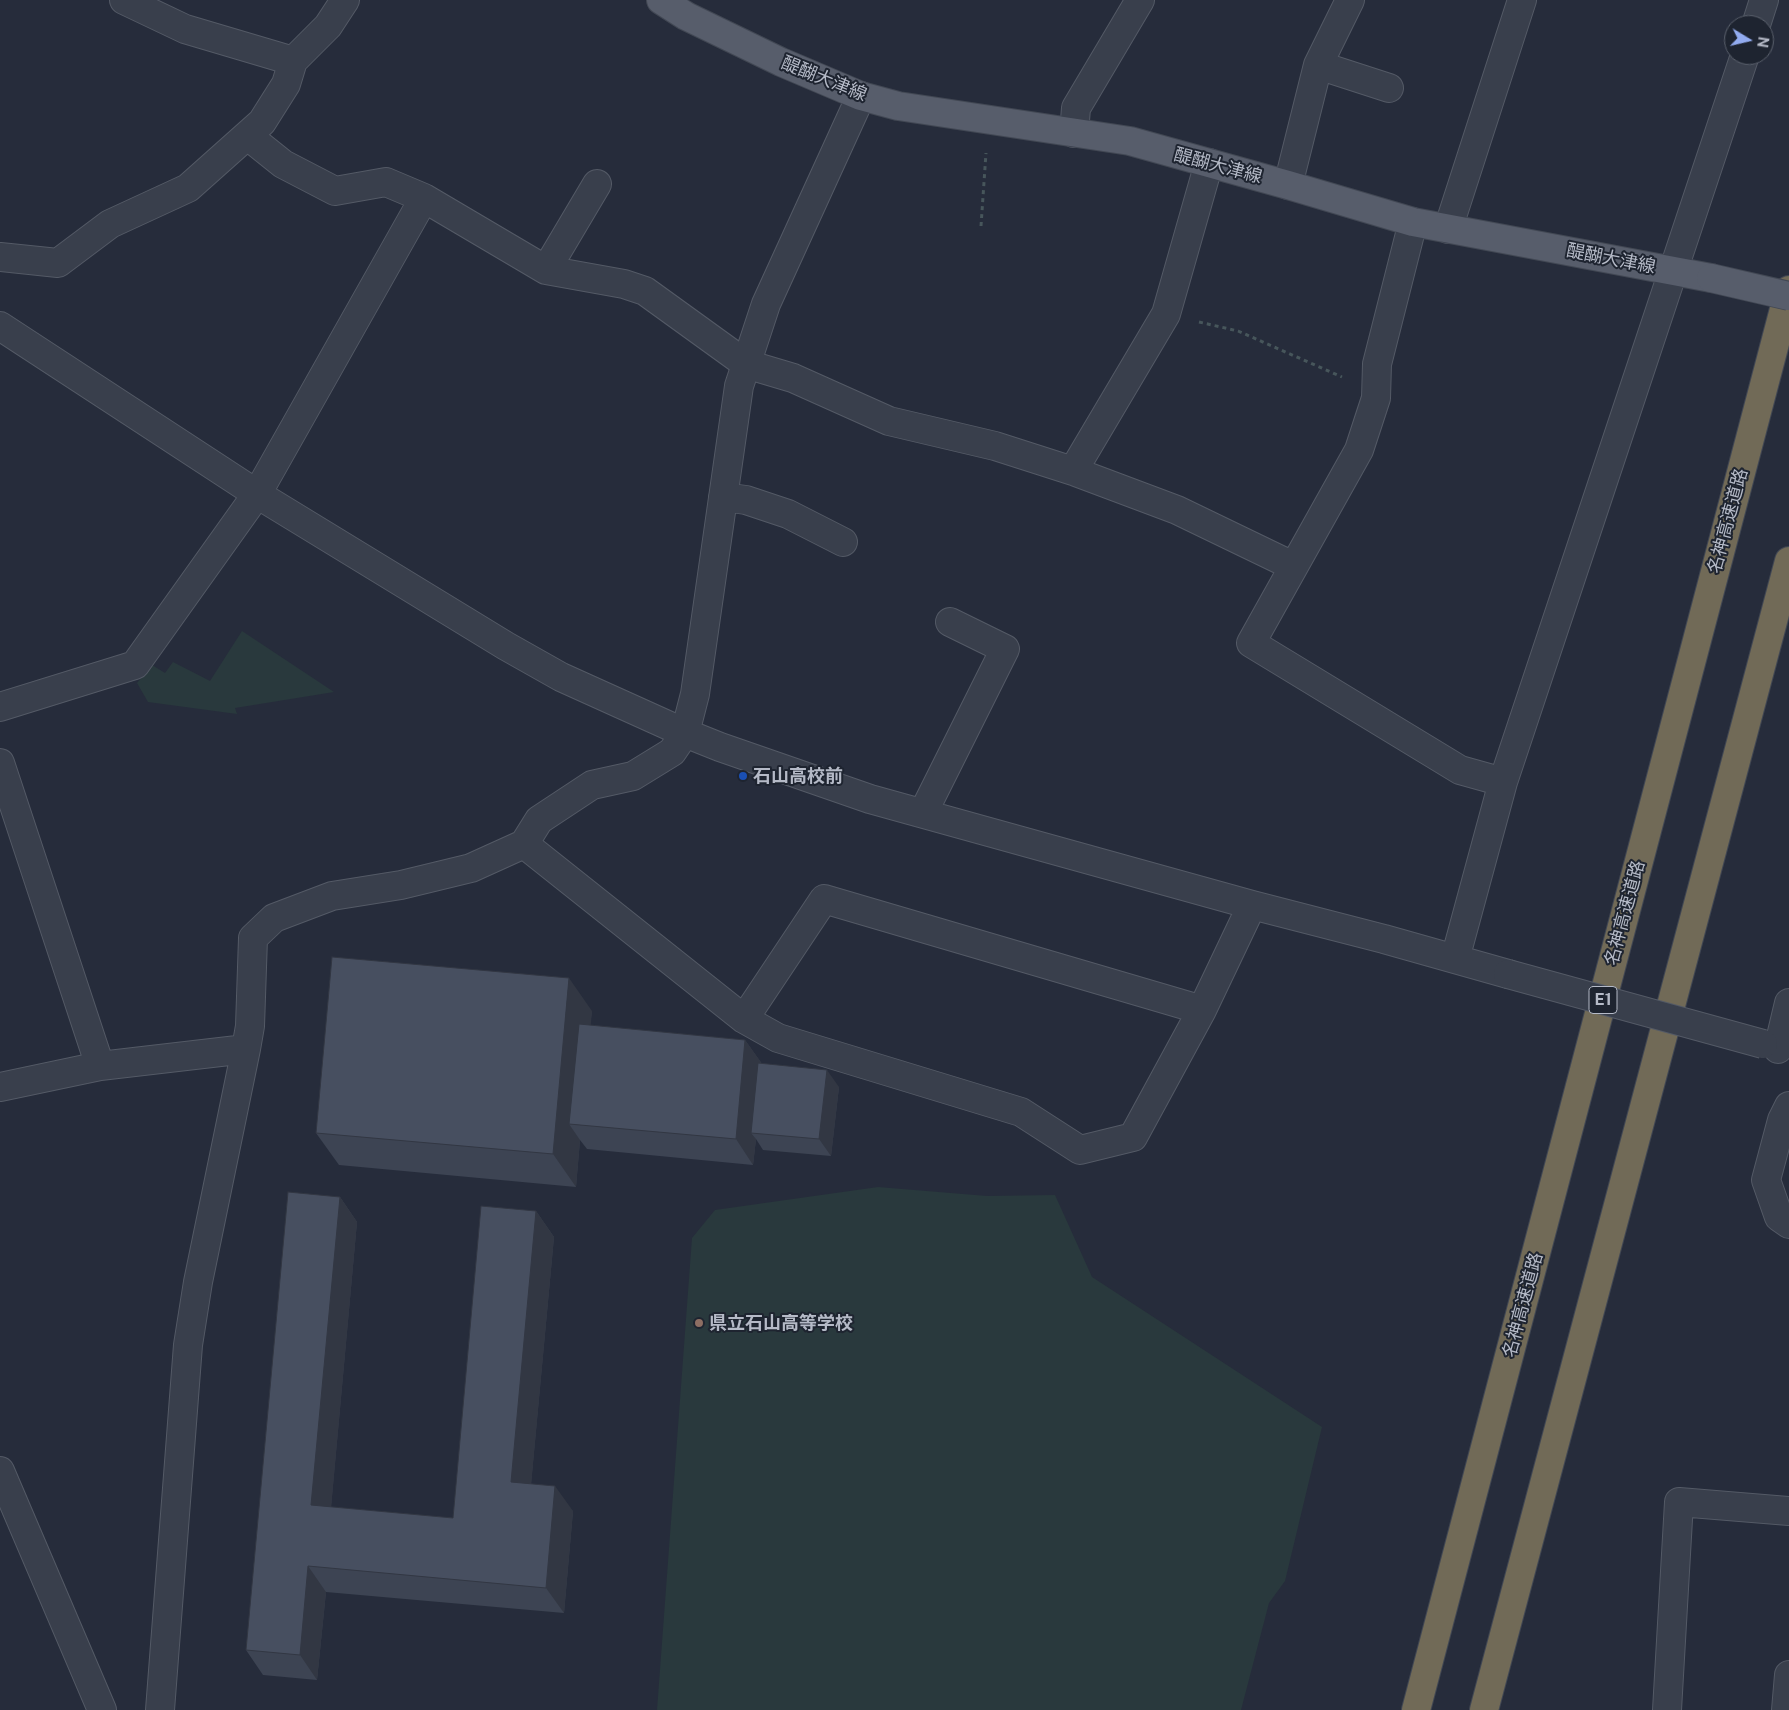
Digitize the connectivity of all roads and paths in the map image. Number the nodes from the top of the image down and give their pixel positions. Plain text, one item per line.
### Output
1 (124, 0) edge
2 (345, 0) edge
3 (661, 0) edge
4 (1140, 0) edge
5 (1350, 0) edge
6 (1522, 0) edge
7 (1764, 0) edge
8 (1759, 15) edge
9 (293, 61) junction
10 (1318, 65) junction
11 (1743, 65) edge
12 (1389, 88) dead end
13 (861, 96) junction
14 (988, 120) junction
15 (1074, 133) junction
16 (248, 136) junction
17 (1209, 163) junction
18 (597, 184) dead end
19 (1288, 185) junction
20 (424, 198) junction
21 (1413, 222) junction
22 (981, 226) dead end
23 (1448, 229) junction
24 (0, 257) edge
25 (546, 270) junction
26 (1673, 271) junction
27 (1789, 290) edge
28 (1789, 296) edge
29 (1166, 314) junction
30 (0, 326) edge
31 (746, 364) junction
32 (1376, 387) junction
33 (1073, 471) junction
34 (257, 494) junction
35 (723, 497) junction
36 (843, 542) dead end
37 (1789, 561) edge
38 (1293, 566) junction
39 (950, 622) dead end
40 (0, 707) edge
41 (685, 733) junction
42 (0, 763) edge
43 (1503, 782) junction
44 (923, 813) junction
45 (524, 844) junction
46 (1252, 905) junction
47 (1456, 959) junction
48 (1789, 1003) edge
49 (1202, 1010) junction
50 (744, 1018) junction
51 (246, 1049) junction
52 (1777, 1049) edge
53 (100, 1066) junction
54 (0, 1087) edge
55 (1789, 1106) edge
56 (1789, 1224) edge
57 (0, 1471) edge
58 (1789, 1511) edge
59 (1789, 1675) edge
60 (102, 1710) edge
61 (160, 1710) edge
62 (1416, 1710) edge
63 (1484, 1710) edge
64 (1667, 1710) edge
65 (1786, 1710) edge

1 - 9 street
2 - 9 street
3 - 13 main road, 醍醐大津線
4 - 15 street
5 - 10 street
6 - 23 street
7 - 8 street
9 - 16 street
10 - 12 street
10 - 19 street
11 - 26 street
13 - 14 main road, 醍醐大津線
13 - 31 street
14 - 15 main road, 醍醐大津線
14 - 22 path
15 - 17 main road, 醍醐大津線
16 - 20 street
16 - 24 street
17 - 19 main road, 醍醐大津線
17 - 29 street
18 - 25 street
19 - 21 main road, 醍醐大津線
20 - 25 street
20 - 34 street
21 - 23 main road, 醍醐大津線
21 - 32 street
23 - 26 main road, 醍醐大津線
25 - 31 street
26 - 28 main road, 醍醐大津線, bridge
26 - 43 street
27 - 62 highway, 名神高速道路 / E1
29 - 32 path
29 - 33 street
30 - 34 street
31 - 33 street
31 - 35 street
32 - 38 street
33 - 38 street
34 - 40 street
34 - 41 street
35 - 36 street
35 - 41 street
37 - 63 highway
38 - 43 street
39 - 44 street
41 - 44 street
41 - 45 street
42 - 53 street
43 - 47 street
44 - 46 street
45 - 50 street
45 - 51 street
46 - 47 street
46 - 49 street
47 - 52 street, bridge
48 - 52 street
49 - 50 street
49 - 50 street
51 - 53 street
51 - 61 street
53 - 54 street
55 - 56 street
57 - 60 street
58 - 64 street
59 - 65 street

